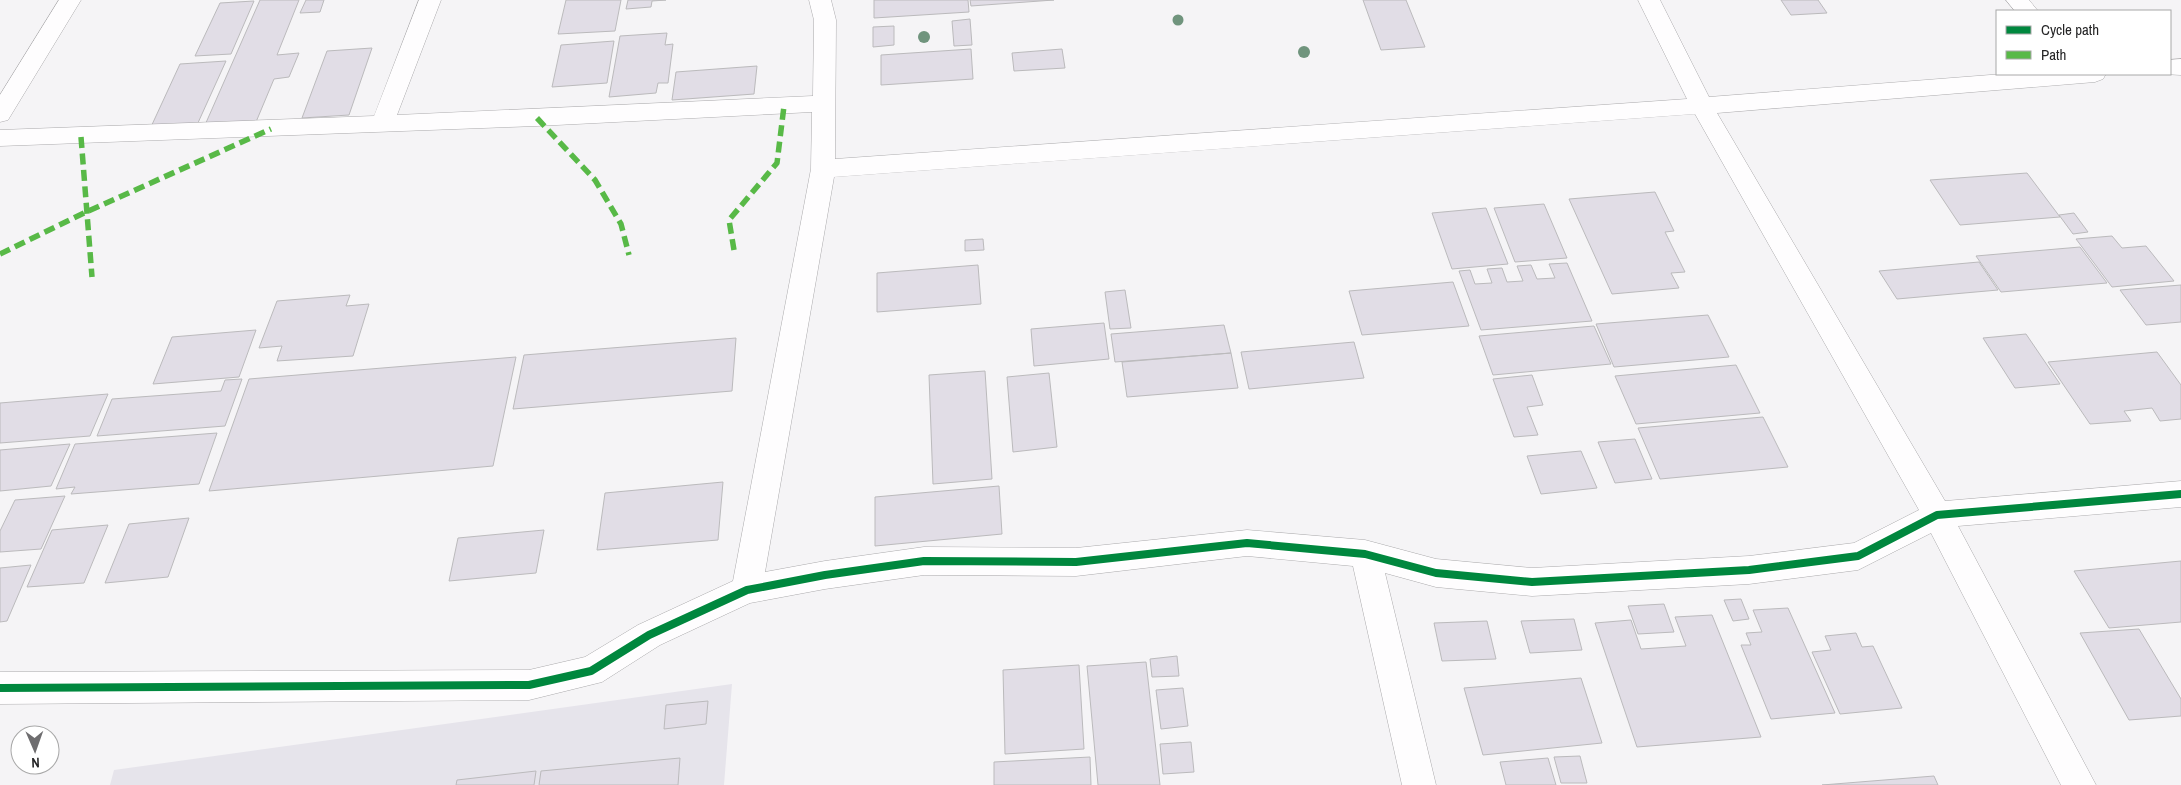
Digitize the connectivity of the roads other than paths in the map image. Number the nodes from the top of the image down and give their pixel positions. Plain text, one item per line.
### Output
1 (70, 0) edge
2 (430, 0) edge
3 (820, 0) edge
4 (1649, 0) edge
5 (2017, 0) edge
6 (2026, 10) edge
7 (2074, 75) edge
8 (824, 103) junction
9 (1702, 106) junction
10 (0, 114) edge
11 (382, 124) junction
12 (0, 138) edge
13 (823, 169) junction
14 (2181, 494) edge
15 (1936, 515) junction
16 (1365, 554) junction
17 (747, 590) junction
18 (0, 688) edge
19 (1419, 785) edge
20 (2079, 785) edge

1 - 10 street
2 - 11 street
3 - 8 street
4 - 9 street
5 - 6 street
7 - 9 street
8 - 11 street
8 - 13 street
9 - 13 street
9 - 15 street
11 - 12 street
13 - 17 street
14 - 15 street
15 - 16 street
15 - 20 street
16 - 17 street
16 - 19 street
17 - 18 street

